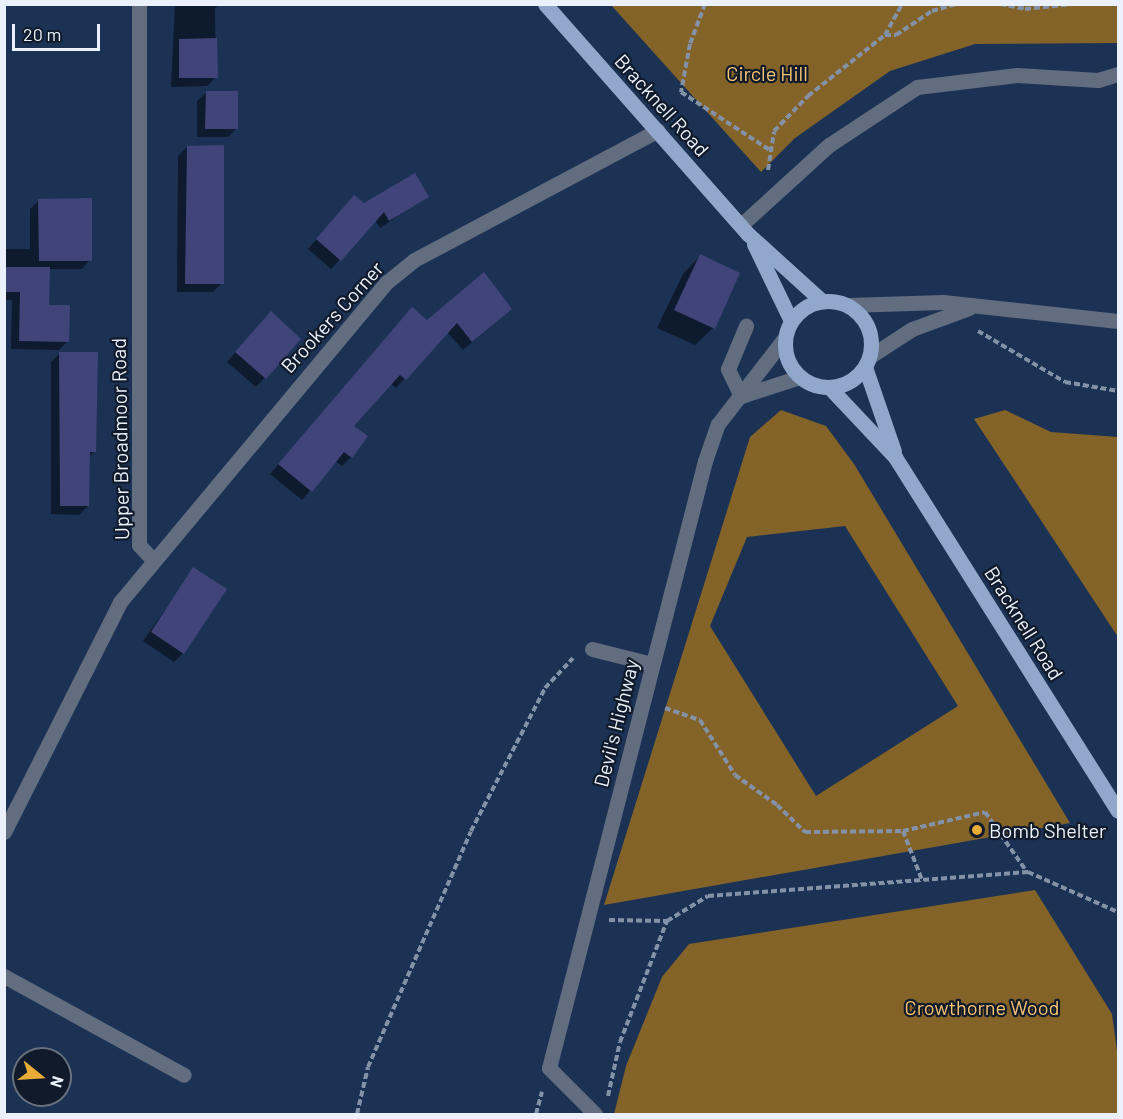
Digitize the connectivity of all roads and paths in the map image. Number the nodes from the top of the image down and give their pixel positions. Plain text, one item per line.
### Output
1 (139, 4) edge
2 (544, 4) edge
3 (705, 4) edge
4 (902, 4) edge
5 (956, 4) edge
6 (1000, 4) edge
7 (1073, 4) edge
8 (885, 35) junction
9 (1119, 74) edge
10 (658, 130) junction
11 (771, 152) junction
12 (762, 208) junction
13 (745, 229) junction
14 (822, 301) junction
15 (848, 305) junction
16 (969, 308) junction
17 (790, 321) junction
18 (1119, 321) edge
19 (746, 326) dead end
20 (978, 331) dead end
21 (784, 339) junction
22 (867, 362) junction
23 (800, 377) junction
24 (830, 388) junction
25 (1119, 391) edge
26 (741, 396) junction
27 (895, 457) junction
28 (152, 559) junction
29 (592, 649) joint
30 (652, 664) junction
31 (645, 701) junction
32 (1119, 811) edge
33 (4, 831) edge
34 (903, 831) junction
35 (1028, 872) junction
36 (922, 880) junction
37 (1119, 912) edge
38 (587, 919) junction
39 (667, 921) junction
40 (4, 976) edge
41 (184, 1075) dead end
42 (600, 1109) edge
43 (357, 1114) edge

1 - 28 street, Upper Broadmoor Road
2 - 10 main road, Bracknell Road
3 - 11 path
4 - 8 path
5 - 8 path
6 - 7 path
8 - 11 path
9 - 12 street
10 - 13 main road, Bracknell Road
10 - 28 street, Brookers Corner
11 - 12 path
12 - 13 street
13 - 14 main road, Bracknell Road
13 - 17 main road, Bracknell Road
14 - 15 main road
14 - 17 main road
15 - 16 street
15 - 22 main road
16 - 18 street
16 - 22 street
17 - 21 main road
19 - 26 street
20 - 25 path
21 - 23 main road
21 - 26 street, Devil's Highway
22 - 24 main road
22 - 27 main road, Bracknell Road
23 - 24 main road
23 - 26 street
24 - 27 main road, Bracknell Road
26 - 30 street, Devil's Highway
27 - 32 main road, Bracknell Road
28 - 33 street, Upper Broadmoor Road
29 - 30 street
29 - 43 path
30 - 31 street, Devil's Highway
31 - 34 path
31 - 38 street, Devil's Highway
34 - 35 path
34 - 36 path
35 - 36 path
35 - 37 path
36 - 39 path
38 - 39 path
38 - 42 street, Devil's Highway
39 - 42 path
40 - 41 street

